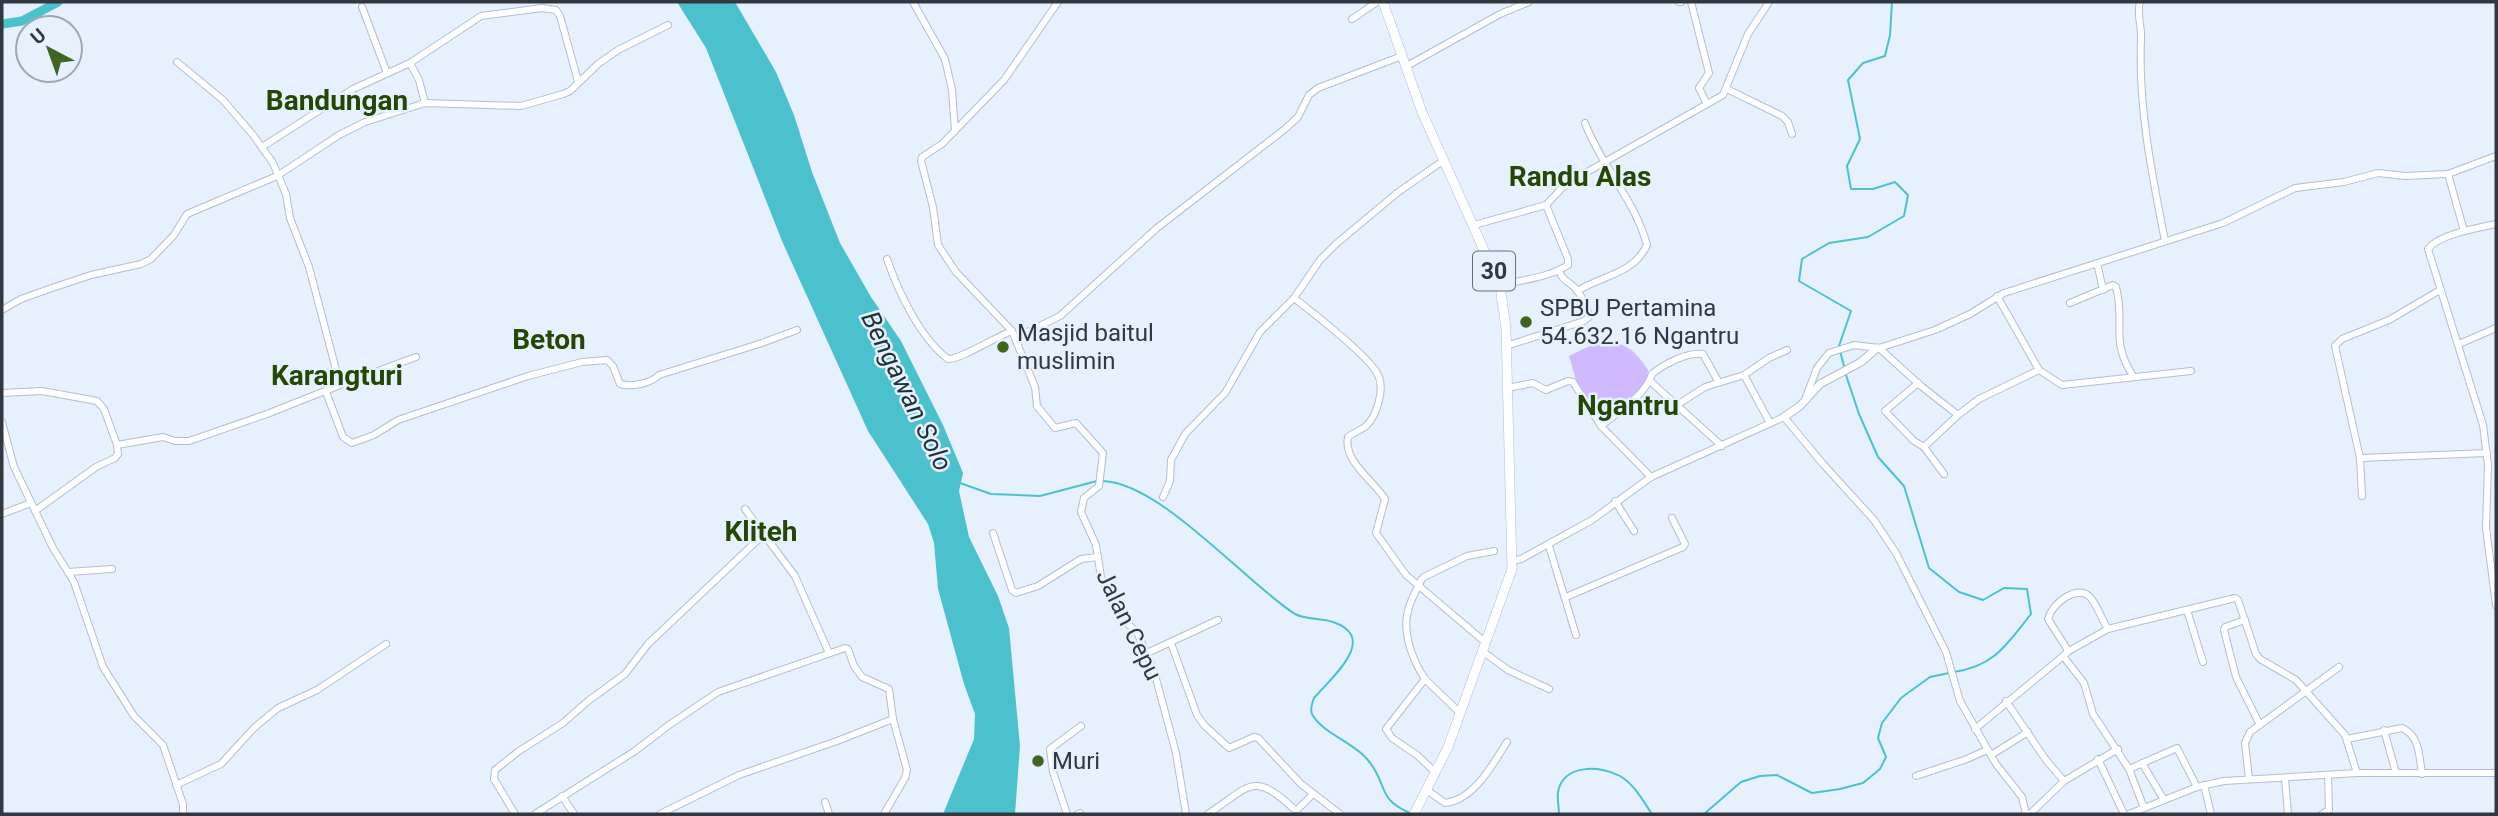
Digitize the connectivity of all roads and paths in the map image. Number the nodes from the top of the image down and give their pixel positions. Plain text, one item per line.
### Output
1 (914, 2) edge
2 (1058, 2) edge
3 (1377, 2) edge
4 (1383, 2) edge
5 (1529, 2) edge
6 (1691, 2) edge
7 (2140, 2) edge
8 (1765, 3) edge
9 (555, 6) edge
10 (362, 7) dead end
11 (1352, 19) dead end
12 (668, 25) dead end
13 (1402, 56) junction
14 (177, 62) dead end
15 (410, 63) junction
16 (1405, 67) junction
17 (387, 73) junction
18 (578, 81) junction
19 (1727, 89) junction
20 (425, 103) junction
21 (1707, 104) junction
22 (1585, 123) dead end
23 (955, 131) junction
24 (1792, 134) dead end
25 (262, 147) junction
26 (2496, 156) edge
27 (1444, 160) junction
28 (1604, 163) junction
29 (2448, 174) junction
30 (278, 176) junction
31 (1546, 205) junction
32 (2496, 224) edge
33 (1474, 225) junction
34 (2464, 231) junction
35 (2165, 241) junction
36 (887, 259) dead end
37 (2097, 263) junction
38 (1559, 270) junction
39 (1500, 286) junction
40 (2103, 290) junction
41 (2440, 290) junction
42 (1577, 291) junction
43 (1997, 296) junction
44 (1294, 298) junction
45 (2070, 303) dead end
46 (2, 310) edge
47 (2496, 328) edge
48 (797, 330) dead end
49 (1014, 335) junction
50 (2459, 344) junction
51 (1506, 346) junction
52 (1878, 348) junction
53 (1787, 350) dead end
54 (416, 357) dead end
55 (2039, 370) junction
56 (2190, 371) dead end
57 (1744, 375) junction
58 (2133, 376) junction
59 (1718, 381) junction
60 (1651, 382) junction
61 (1918, 383) junction
62 (340, 385) junction
63 (1507, 388) junction
64 (2, 392) edge
65 (326, 392) junction
66 (1806, 397) junction
67 (1677, 405) junction
68 (1958, 415) junction
69 (1784, 417) junction
70 (2, 422) edge
71 (1770, 423) junction
72 (1601, 426) junction
73 (117, 445) junction
74 (1722, 446) junction
75 (1924, 447) junction
76 (2487, 453) junction
77 (2360, 458) junction
78 (2488, 465) junction
79 (2496, 466) edge
80 (1944, 474) dead end
81 (1651, 477) junction
82 (2362, 496) dead end
83 (1163, 497) dead end
84 (1615, 502) junction
85 (31, 503) junction
86 (745, 509) dead end
87 (35, 511) junction
88 (2, 514) edge
89 (1672, 518) dead end
90 (1633, 530) dead end
91 (993, 533) dead end
92 (763, 535) junction
93 (1549, 545) junction
94 (1494, 551) dead end
95 (1098, 557) junction
96 (1513, 561) junction
97 (112, 569) dead end
98 (68, 572) junction
99 (1419, 586) junction
100 (1566, 597) junction
101 (2496, 605) edge
102 (2188, 610) junction
103 (1218, 620) dead end
104 (2245, 620) junction
105 (2109, 628) junction
106 (1576, 635) dead end
107 (1171, 643) junction
108 (386, 644) dead end
109 (1484, 646) junction
110 (829, 653) junction
111 (1147, 653) junction
112 (2065, 654) junction
113 (2203, 662) dead end
114 (2339, 667) dead end
115 (1425, 679) junction
116 (1549, 689) dead end
117 (2306, 690) junction
118 (2006, 701) junction
119 (1460, 713) junction
120 (893, 719) junction
121 (2260, 725) junction
122 (1081, 726) dead end
123 (1975, 729) junction
124 (2384, 730) junction
125 (2028, 732) junction
126 (2347, 738) junction
127 (1507, 743) dead end
128 (2118, 749) junction
129 (1989, 752) junction
130 (2098, 759) junction
131 (2143, 763) junction
132 (2129, 769) junction
133 (2357, 773) junction
134 (2396, 773) junction
135 (2496, 773) edge
136 (1436, 774) junction
137 (2422, 774) junction
138 (2328, 775) junction
139 (1916, 776) dead end
140 (2285, 778) junction
141 (2249, 779) junction
142 (2064, 781) junction
143 (176, 785) junction
144 (2201, 786) junction
145 (1427, 790) junction
146 (1313, 794) junction
147 (562, 796) junction
148 (2164, 800) junction
149 (824, 802) dead end
150 (2144, 808) junction
151 (1416, 810) edge
152 (183, 814) edge
153 (515, 814) edge
154 (535, 814) edge
155 (574, 814) edge
156 (660, 814) edge
157 (829, 814) edge
158 (884, 814) edge
159 (1067, 814) edge
160 (1186, 814) edge
161 (1208, 814) edge
162 (1340, 814) edge
163 (2028, 814) edge
164 (2124, 814) edge
165 (2129, 814) edge
166 (2211, 814) edge
167 (2288, 814) edge
168 (2322, 814) edge

1 - 23 street
2 - 23 street
3 - 11 street
4 - 13 highway, 30
5 - 16 street
6 - 21 street
7 - 35 street
8 - 19 street
9 - 15 street
9 - 18 street
10 - 17 street
12 - 18 street
13 - 16 highway, 30
13 - 49 street
14 - 25 street
15 - 17 street
15 - 20 street
16 - 27 highway, 30
17 - 25 street
18 - 20 street
19 - 21 street
19 - 24 street
20 - 30 street
21 - 28 street
22 - 28 street
23 - 49 street
25 - 30 street
26 - 29 street
27 - 33 highway, 30
27 - 44 street
28 - 31 street
28 - 42 street
29 - 34 street
29 - 35 street
30 - 46 street
30 - 62 street
31 - 33 street
31 - 38 street
32 - 34 street
33 - 39 highway, 30
34 - 41 street
35 - 37 street
36 - 49 street
37 - 40 street
37 - 43 street
38 - 39 street
38 - 42 street
39 - 51 highway, 30
40 - 45 street
40 - 58 street
41 - 50 street
41 - 77 street
42 - 51 street
43 - 52 street
43 - 55 street
44 - 83 street
44 - 99 street
47 - 50 street
48 - 65 street
49 - 95 street, Jalan Cepu
50 - 76 street
51 - 63 highway, 30
52 - 61 street
52 - 66 main road
52 - 66 street
53 - 57 street
54 - 62 street
55 - 58 street
55 - 68 street
56 - 58 street
57 - 59 street
57 - 71 street
59 - 60 street
59 - 67 street
60 - 67 street
60 - 72 street
61 - 68 street
61 - 75 street
62 - 65 street
63 - 72 street
63 - 96 highway, 30
64 - 73 street
65 - 73 street
66 - 69 main road
67 - 74 street
68 - 75 street
69 - 71 street
69 - 123 street
70 - 85 street
71 - 74 street
72 - 81 street
73 - 87 street
74 - 81 street
75 - 80 street
76 - 77 street
76 - 78 street
77 - 82 street
78 - 79 street
78 - 101 street
81 - 84 street
84 - 90 street
84 - 93 street
85 - 87 street
85 - 88 street
86 - 92 street
87 - 98 street
89 - 100 street
91 - 95 street
92 - 110 street
92 - 153 street
93 - 96 street
93 - 100 street
94 - 99 street
95 - 111 street, Jalan Cepu
96 - 109 highway, 30
97 - 98 street
98 - 143 street
99 - 109 street
99 - 115 street
100 - 106 street
102 - 104 street
102 - 105 street
102 - 113 street
103 - 107 street
104 - 117 street
104 - 121 street
105 - 112 street
105 - 112 street
107 - 111 street
107 - 146 street
108 - 143 street
109 - 116 street
109 - 119 highway, 30
110 - 120 street
110 - 147 street
111 - 160 street, Jalan Cepu
112 - 118 street
112 - 128 street
114 - 117 street
115 - 119 street
115 - 136 street
117 - 121 street
117 - 126 street
118 - 123 street
118 - 125 street
119 - 136 highway, 30
120 - 156 street
120 - 158 street
121 - 141 street
122 - 159 street
123 - 129 street
124 - 126 street
124 - 134 street
124 - 137 street
125 - 129 street
125 - 142 street
126 - 133 street
127 - 145 street
128 - 130 street
128 - 132 street
129 - 139 street
129 - 163 street
130 - 142 street
130 - 164 street
131 - 132 street
131 - 144 street
131 - 148 street
132 - 150 street
133 - 134 street
133 - 138 street
134 - 137 street
135 - 137 street
136 - 145 highway, 30
138 - 140 street
138 - 168 street
140 - 141 street
140 - 167 street
141 - 144 street
142 - 163 street
143 - 152 street
144 - 148 street
144 - 166 street
145 - 151 highway, 30
146 - 161 street
146 - 162 street
147 - 154 street
147 - 155 street
148 - 150 street
149 - 157 street
150 - 165 street

